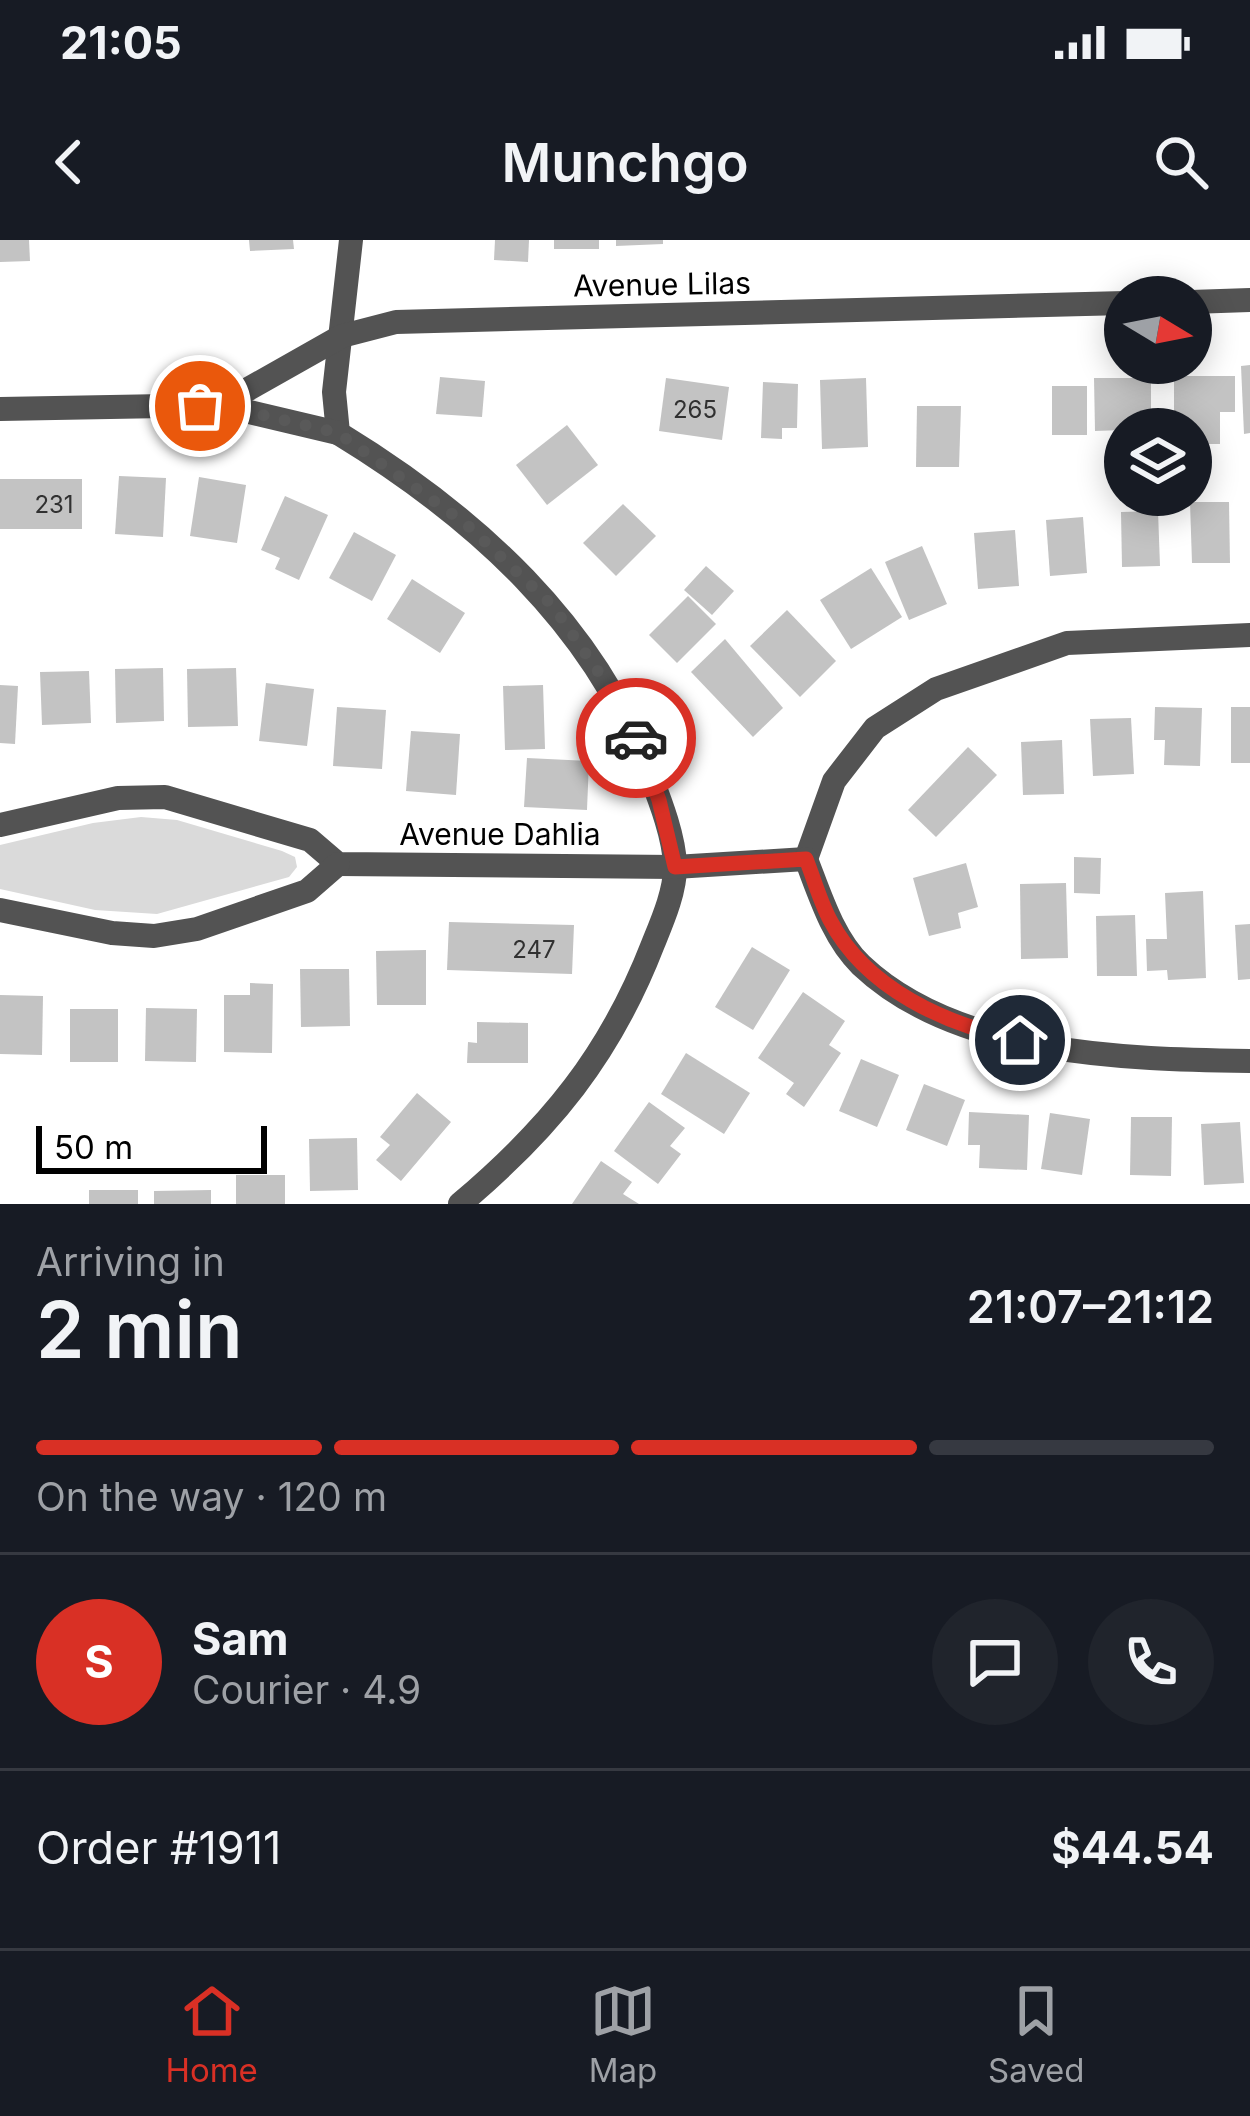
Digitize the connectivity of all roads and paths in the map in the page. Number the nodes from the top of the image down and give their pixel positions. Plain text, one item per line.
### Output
1 (351, 240) edge
2 (1250, 300) edge
3 (1212, 301) edge
4 (1104, 304) edge
5 (342, 335) junction
6 (220, 405) junction
7 (0, 410) edge
8 (338, 433) junction
9 (1250, 634) edge
10 (0, 825) edge
11 (806, 859) junction
12 (338, 864) junction
13 (675, 867) junction
14 (0, 910) edge
15 (1250, 1061) edge
16 (460, 1204) edge

1 - 5 street
2 - 3 street
4 - 5 street, Avenue Lilas
5 - 6 street, Avenue Lilas
5 - 8 street
6 - 7 street, Avenue Lilas
6 - 8 street, Avenue Lilas
8 - 13 street
9 - 11 street
10 - 12 street
11 - 13 street, Avenue Dahlia
11 - 15 street
12 - 13 street, Avenue Dahlia
12 - 14 street
13 - 16 street

